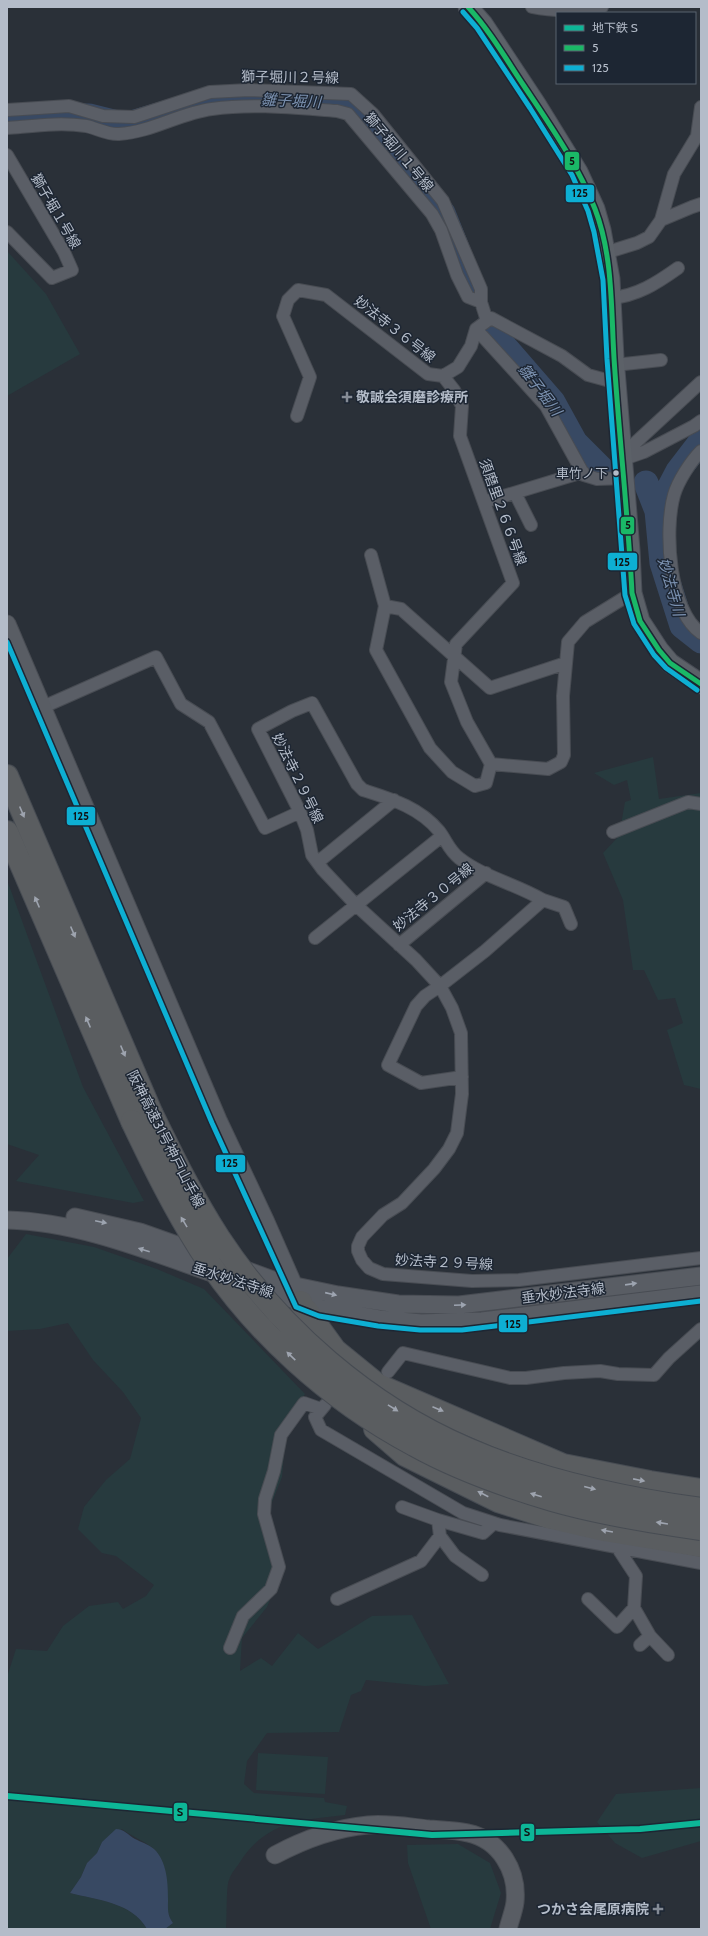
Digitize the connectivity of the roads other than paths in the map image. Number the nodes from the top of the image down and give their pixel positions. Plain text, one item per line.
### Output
1 (468, 7) edge
2 (532, 7) edge
3 (602, 7) edge
4 (701, 107) edge
5 (7, 110) edge
6 (7, 128) edge
7 (7, 155) edge
8 (701, 204) edge
9 (661, 220) junction
10 (7, 232) edge
11 (606, 253) junction
12 (678, 268) dead end
13 (611, 298) junction
14 (480, 302) junction
15 (487, 321) junction
16 (476, 329) junction
17 (661, 360) dead end
18 (616, 373) junction
19 (443, 376) junction
20 (701, 382) edge
21 (297, 416) dead end
22 (701, 421) edge
23 (701, 451) edge
24 (623, 455) junction
25 (583, 472) junction
26 (625, 478) junction
27 (515, 493) junction
28 (484, 502) junction
29 (531, 525) dead end
30 (371, 555) dead end
31 (632, 593) junction
32 (384, 606) junction
33 (7, 624) edge
34 (701, 633) edge
35 (454, 658) junction
36 (566, 663) junction
37 (701, 684) edge
38 (43, 707) junction
39 (491, 764) junction
40 (7, 776) edge
41 (394, 800) junction
42 (701, 804) edge
43 (300, 812) junction
44 (7, 832) edge
45 (613, 832) dead end
46 (442, 836) junction
47 (318, 862) junction
48 (486, 873) junction
49 (543, 900) junction
50 (356, 905) junction
51 (571, 924) dead end
52 (315, 938) dead end
53 (399, 945) junction
54 (440, 986) junction
55 (462, 1077) junction
56 (141, 1117) junction
57 (7, 1208) edge
58 (7, 1220) edge
59 (701, 1258) edge
60 (684, 1260) junction
61 (696, 1279) edge
62 (297, 1294) junction
63 (701, 1294) edge
64 (701, 1329) edge
65 (388, 1372) dead end
66 (701, 1490) edge
67 (402, 1507) dead end
68 (701, 1509) edge
69 (438, 1520) junction
70 (494, 1523) junction
71 (701, 1529) edge
72 (440, 1536) junction
73 (701, 1546) edge
74 (616, 1547) junction
75 (701, 1563) edge
76 (482, 1575) dead end
77 (337, 1599) dead end
78 (588, 1599) dead end
79 (634, 1608) junction
80 (650, 1636) junction
81 (640, 1645) dead end
82 (230, 1648) dead end
83 (668, 1655) dead end
84 (275, 1855) dead end
85 (508, 1929) edge

1 - 11 main road
2 - 3 street
4 - 9 street
5 - 14 street, 獅子堀川２号線
6 - 14 street, 獅子堀川１号線
7 - 10 street, 獅子堀１号線
8 - 9 street
9 - 11 street
11 - 13 main road
12 - 13 street
13 - 18 main road
14 - 15 street
15 - 16 street
15 - 18 street
16 - 19 street, 妙法寺３６号線
16 - 25 street
17 - 18 street
18 - 24 main road
19 - 21 street, 妙法寺３６号線
19 - 28 street, 須磨里２６６号線
20 - 24 street
22 - 24 street
23 - 34 street
24 - 26 main road
25 - 26 street
25 - 27 street
26 - 31 main road
27 - 28 street
27 - 29 street
28 - 35 street, 須磨里２６６号線
30 - 32 street
31 - 36 street
31 - 37 main road
32 - 35 street
32 - 39 street
33 - 38 street
35 - 36 street
35 - 39 street, 須磨里２６６号線
36 - 39 street
38 - 43 street
38 - 62 street
40 -> 56 highway, 阪神高速31号神戸山手線
41 - 43 street, 妙法寺２９号線
41 - 46 street, 妙法寺２９号線
41 - 47 street
42 - 45 street
43 - 47 street, 妙法寺２９号線
56 -> 44 highway, 阪神高速31号神戸山手線
46 - 48 street, 妙法寺２９号線
46 - 50 street
47 - 50 street, 妙法寺２９号線
48 - 49 street, 妙法寺２９号線
48 - 53 street, 妙法寺３０号線
49 - 51 street, 妙法寺２９号線
49 - 54 street
50 - 52 street
50 - 53 street, 妙法寺２９号線
53 - 54 street, 妙法寺２９号線
54 - 55 street, 妙法寺２９号線
54 - 55 street
55 - 60 street, 妙法寺２９号線
56 -> 68 highway, 阪神高速31号神戸山手線, bridge
71 -> 56 highway, 阪神高速31号神戸山手線, bridge
57 -> 62 street, 垂水妙法寺線
62 -> 58 street, 垂水妙法寺線
59 - 60 street, 妙法寺２９号線
60 - 61 street
62 -> 61 street, 垂水妙法寺線
62 - 63 street, 垂水妙法寺線
62 -> 66 highway
73 -> 62 highway
64 - 65 street
67 - 69 street
69 - 70 street
69 - 72 street
70 - 74 street
70 - 82 street
72 - 76 street
72 - 77 street
74 - 75 street
74 - 79 street
78 - 79 street
79 - 80 street
80 - 81 street
80 - 83 street
84 - 85 street

